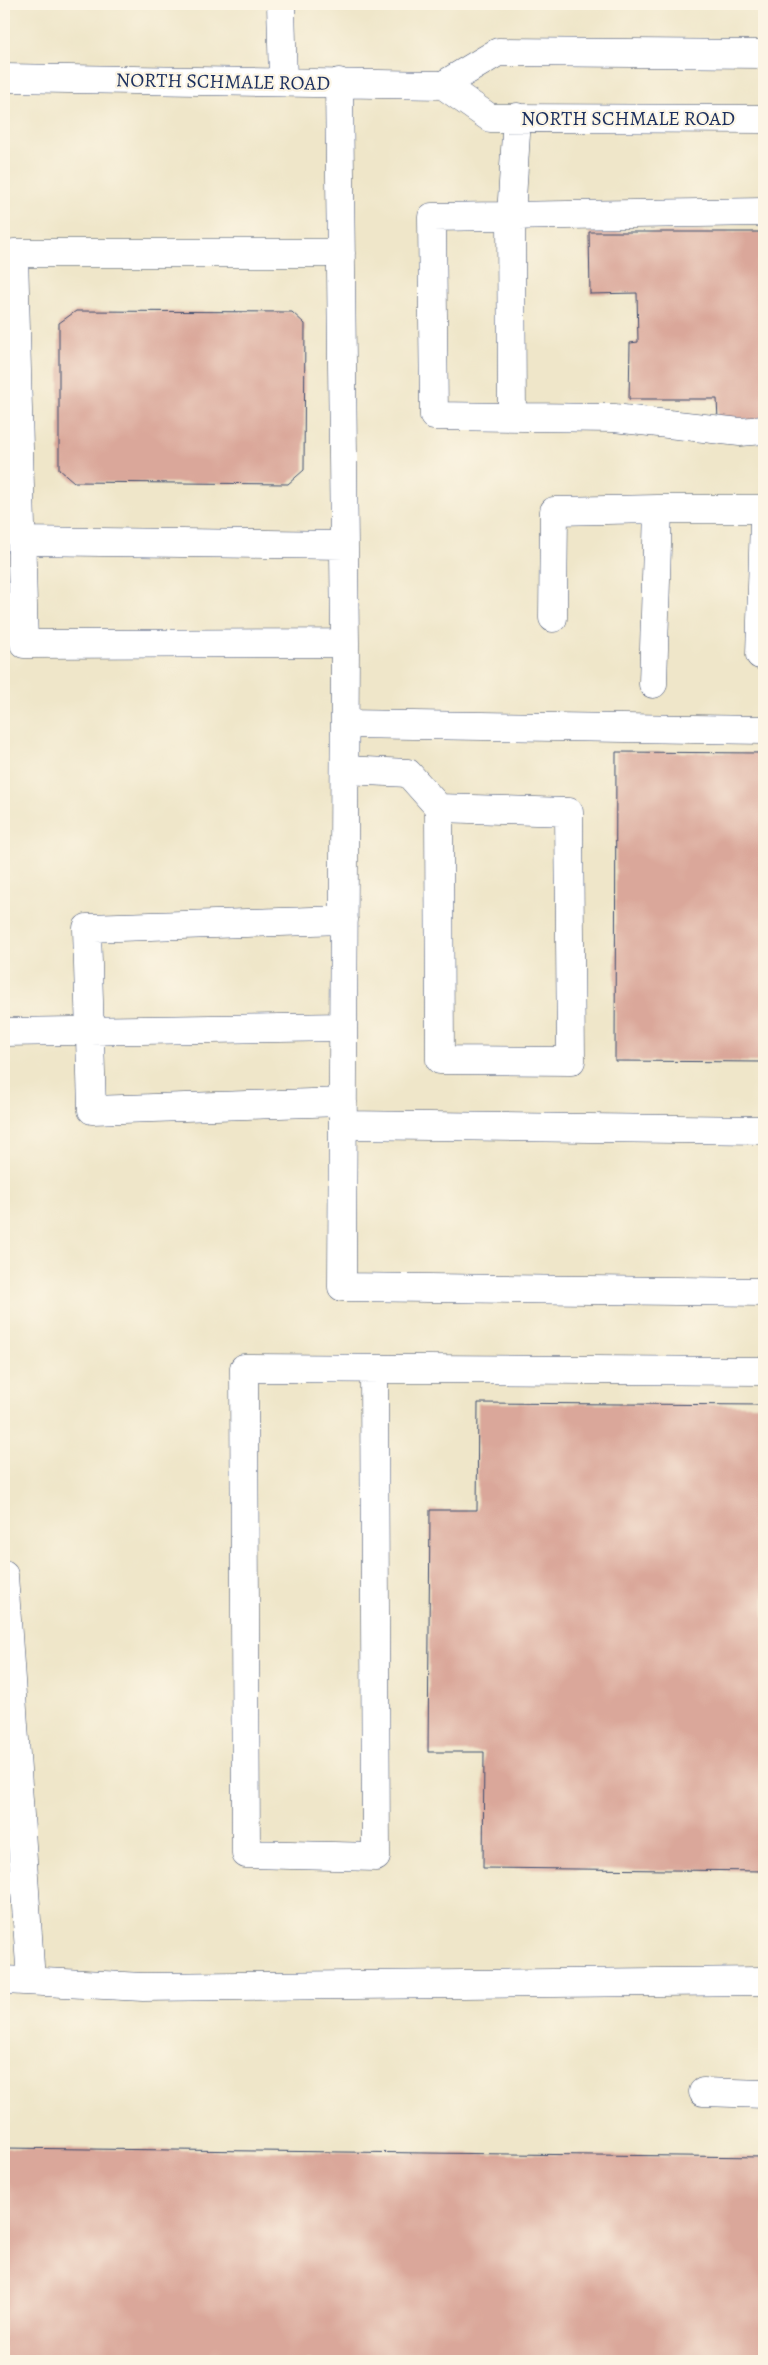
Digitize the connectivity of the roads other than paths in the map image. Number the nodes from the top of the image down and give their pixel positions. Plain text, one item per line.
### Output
1 (281, 4) edge
2 (764, 54) edge
3 (4, 78) edge
4 (283, 82) junction
5 (338, 82) junction
6 (443, 85) junction
7 (517, 117) junction
8 (764, 119) edge
9 (764, 212) edge
10 (511, 216) junction
11 (341, 252) junction
12 (512, 417) junction
13 (764, 430) edge
14 (658, 508) junction
15 (764, 509) edge
16 (764, 519) edge
17 (21, 541) junction
18 (344, 545) junction
19 (553, 618) dead end
20 (345, 642) junction
21 (760, 655) dead end
22 (653, 684) dead end
23 (345, 724) junction
24 (764, 730) edge
25 (344, 770) junction
26 (439, 808) junction
27 (344, 920) junction
28 (343, 1027) junction
29 (4, 1032) edge
30 (90, 1032) junction
31 (343, 1114) junction
32 (764, 1130) edge
33 (764, 1292) edge
34 (374, 1369) junction
35 (764, 1371) edge
36 (4, 1575) edge
37 (4, 1980) edge
38 (32, 1981) junction
39 (764, 1981) edge
40 (703, 2092) dead end
41 (764, 2094) edge

1 - 4 street
2 - 6 street
3 - 4 street, NORTH SCHMALE ROAD
4 - 5 street, NORTH SCHMALE ROAD
5 - 6 street, NORTH SCHMALE ROAD
5 - 11 street
6 - 7 street, NORTH SCHMALE ROAD
7 - 8 street, NORTH SCHMALE ROAD
7 - 10 street
9 - 10 street
10 - 12 street
10 - 12 street
11 - 17 street
11 - 18 street
12 - 13 street
14 - 15 street
14 - 19 street
14 - 22 street
16 - 21 street
17 - 18 street
17 - 20 street
18 - 20 street
20 - 23 street
23 - 24 street
23 - 25 street
25 - 26 street
25 - 27 street
26 - 26 street
27 - 28 street
27 - 30 street
28 - 30 street
28 - 31 street
29 - 30 street
30 - 31 street
31 - 32 street
31 - 33 street
34 - 34 street
34 - 35 street
36 - 38 street
37 - 38 street
38 - 39 street
40 - 41 street

